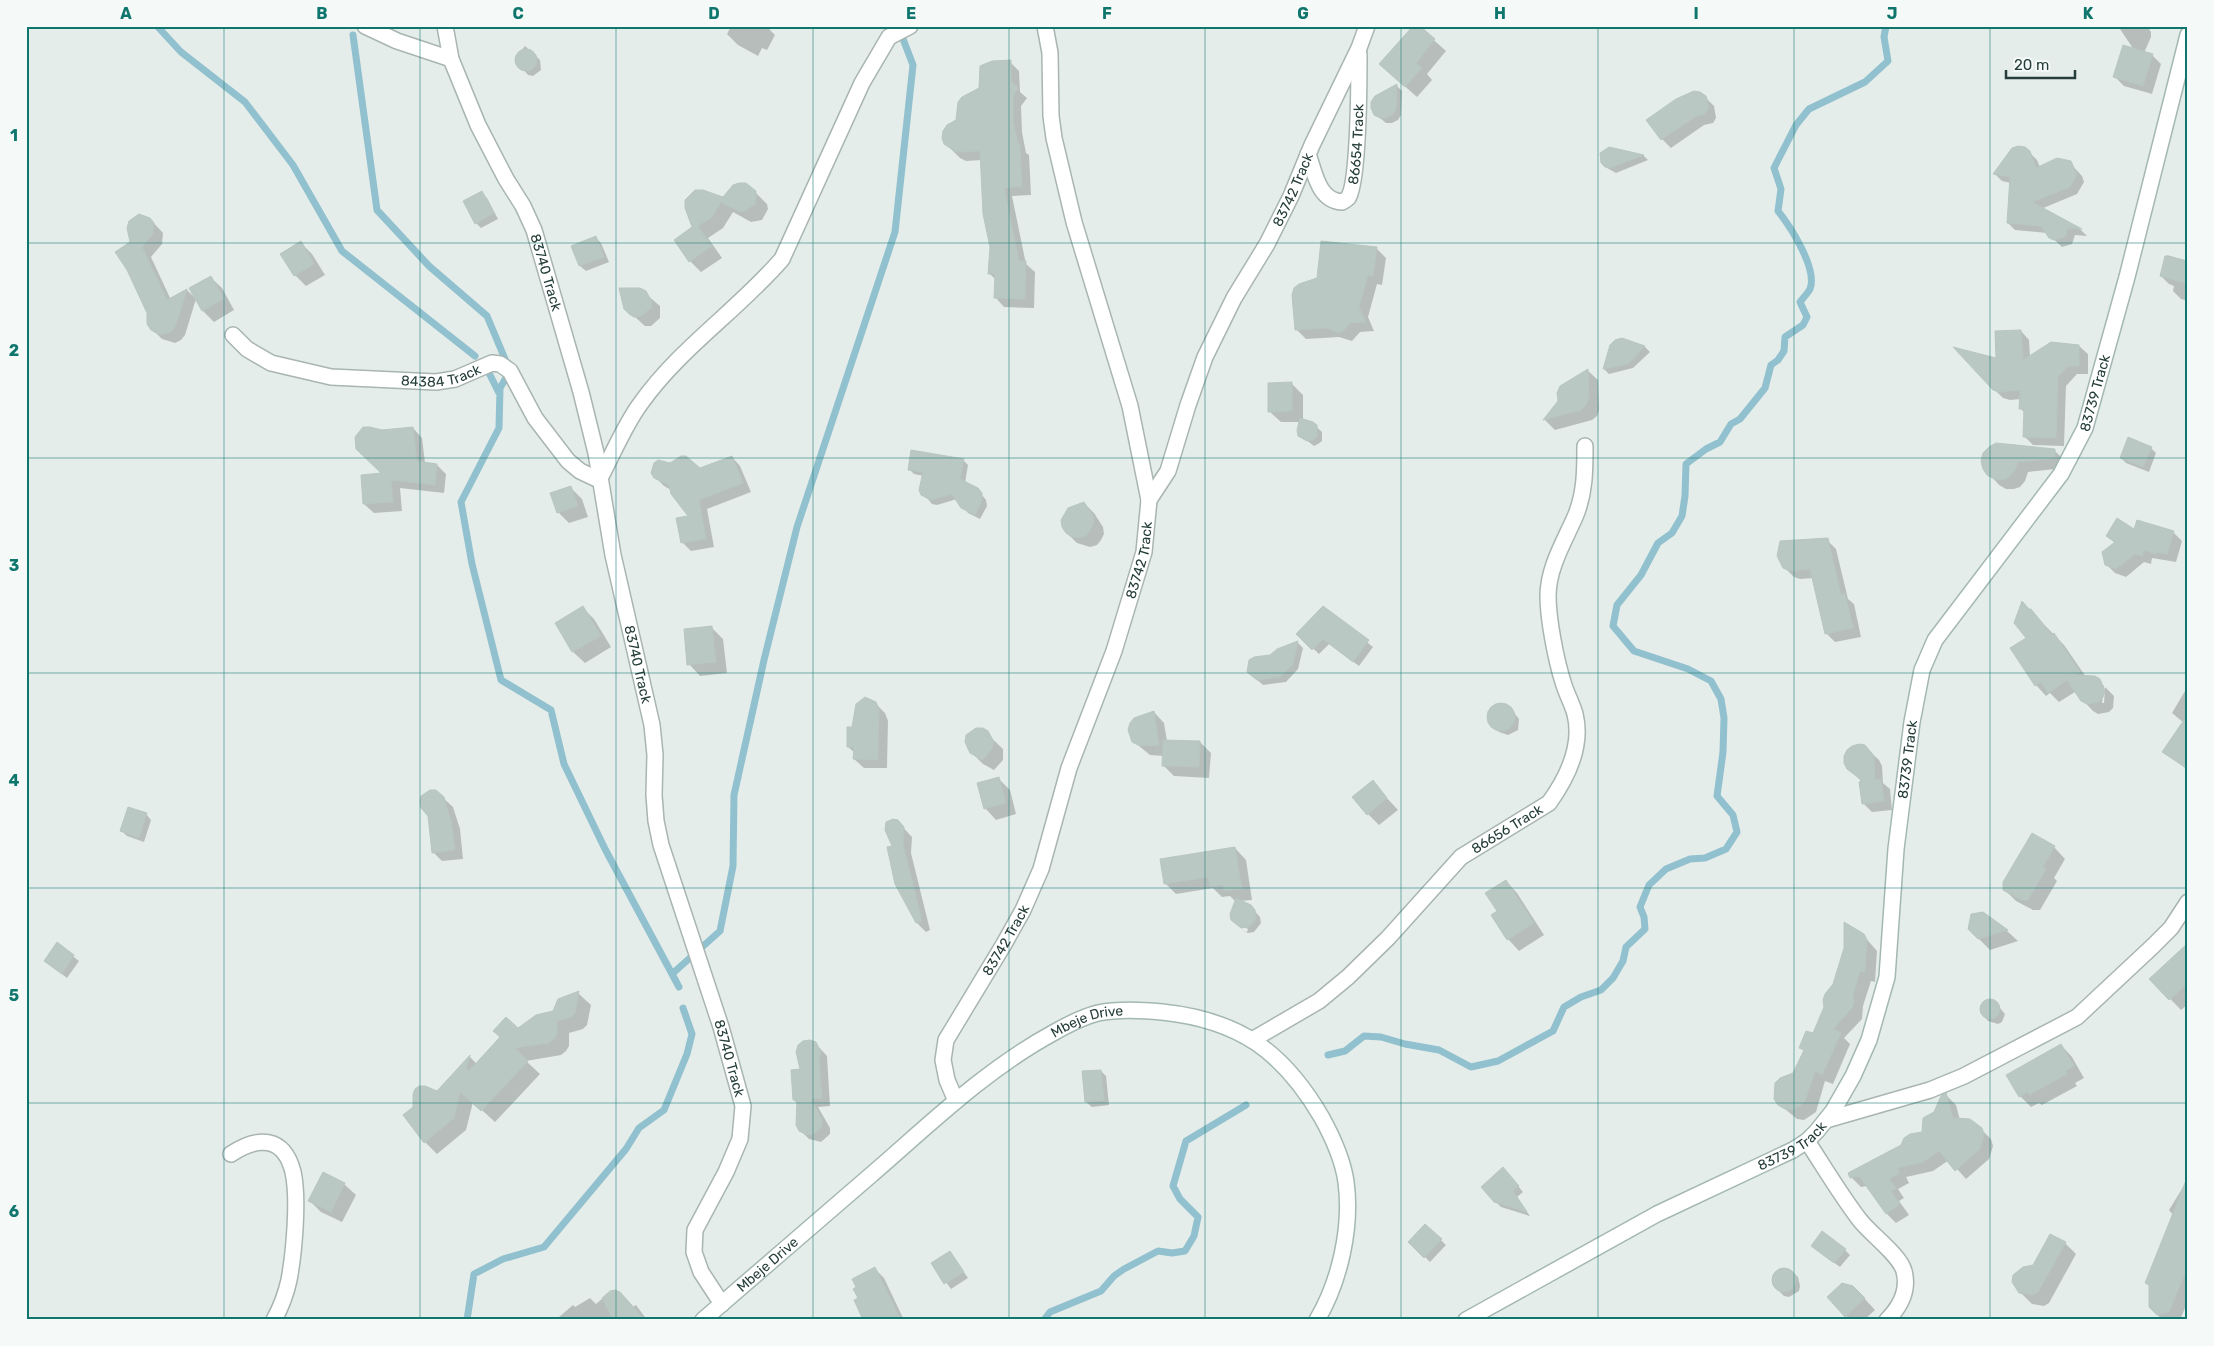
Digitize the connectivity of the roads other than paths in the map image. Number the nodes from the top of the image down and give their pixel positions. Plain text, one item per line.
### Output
1 (365, 26) edge
2 (445, 26) edge
3 (910, 26) edge
4 (1045, 26) edge
5 (1367, 26) edge
6 (2188, 35) edge
7 (1360, 48) junction
8 (451, 58) junction
9 (1308, 154) junction
10 (233, 335) dead end
11 (1585, 446) dead end
12 (599, 480) junction
13 (1149, 500) junction
14 (2188, 902) edge
15 (1252, 1040) junction
16 (956, 1102) junction
17 (1826, 1120) junction
18 (1807, 1141) junction
19 (232, 1154) dead end
20 (722, 1304) junction
21 (274, 1320) edge
22 (703, 1320) edge
23 (1317, 1320) edge
24 (1466, 1320) edge
25 (1887, 1320) edge

1 - 8 street
2 - 8 street, 83740 Track
3 - 12 street
4 - 13 street
5 - 7 street, 83742 Track
6 - 17 street, 83739 Track
7 - 9 street, 83742 Track
7 - 9 street, 86654 Track
8 - 12 street, 83740 Track
9 - 13 street, 83742 Track
10 - 12 street, 84384 Track
11 - 15 street, 86656 Track
12 - 20 street, 83740 Track
13 - 16 street, 83742 Track
14 - 17 street
15 - 16 street, Mbeje Drive
15 - 23 street, Mbeje Drive
16 - 20 street, Mbeje Drive
17 - 18 street, 83739 Track
18 - 24 street, 83739 Track
18 - 25 street
19 - 21 street
20 - 22 street, Mbeje Drive

